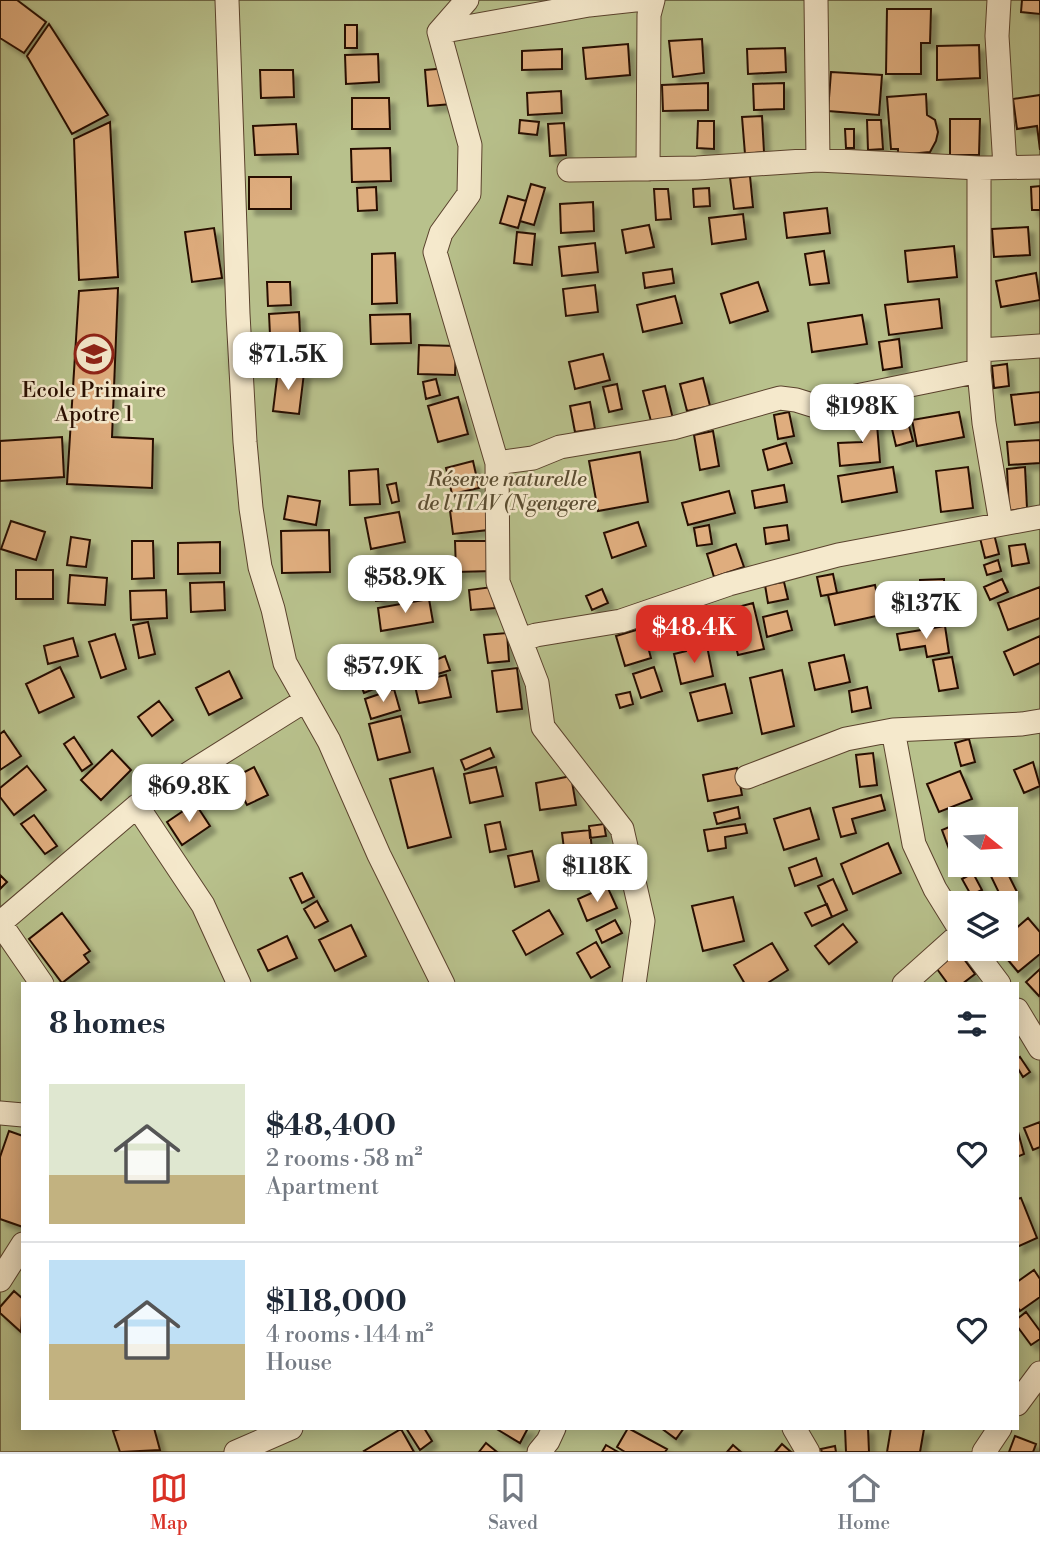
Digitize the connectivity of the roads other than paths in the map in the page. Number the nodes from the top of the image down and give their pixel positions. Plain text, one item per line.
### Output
1 (227, 0) edge
2 (467, 0) edge
3 (635, 0) edge
4 (653, 0) edge
5 (816, 0) edge
6 (999, 0) edge
7 (439, 32) junction
8 (818, 160) junction
9 (1005, 167) junction
10 (1040, 167) edge
11 (979, 168) junction
12 (649, 169) junction
13 (569, 170) dead end
14 (1040, 346) edge
15 (980, 360) junction
16 (497, 463) junction
17 (1040, 517) edge
18 (1001, 523) junction
19 (536, 636) junction
20 (306, 700) junction
21 (1040, 720) edge
22 (893, 730) junction
23 (747, 777) dead end
24 (137, 806) junction
25 (948, 910) edge
26 (948, 944) edge
27 (982, 961) edge
28 (41, 982) edge
29 (238, 982) edge
30 (442, 982) edge
31 (635, 982) edge
32 (906, 982) edge
33 (998, 982) edge
34 (1019, 1013) edge
35 (1040, 1048) edge
36 (0, 1113) edge
37 (21, 1115) edge
38 (21, 1247) edge
39 (0, 1280) edge
40 (1040, 1373) edge
41 (1019, 1401) edge
42 (795, 1430) edge
43 (999, 1430) edge
44 (283, 1439) edge
45 (236, 1452) edge
46 (808, 1452) edge
47 (984, 1452) edge

1 - 20 street
2 - 7 street
3 - 7 street
4 - 12 street
5 - 8 street
6 - 9 street
7 - 16 street
8 - 11 street
8 - 12 street
9 - 10 street
9 - 11 street
11 - 15 street
12 - 13 street
14 - 15 street
15 - 16 street
15 - 18 street
16 - 19 street
17 - 18 street
18 - 19 street
19 - 31 street
20 - 24 street
20 - 30 street
21 - 22 street
22 - 23 street
22 - 25 street
24 - 28 street
24 - 29 street
26 - 32 street
27 - 33 street
34 - 35 street
36 - 37 street
38 - 39 street
40 - 41 street
42 - 46 street
43 - 47 street
44 - 45 street

